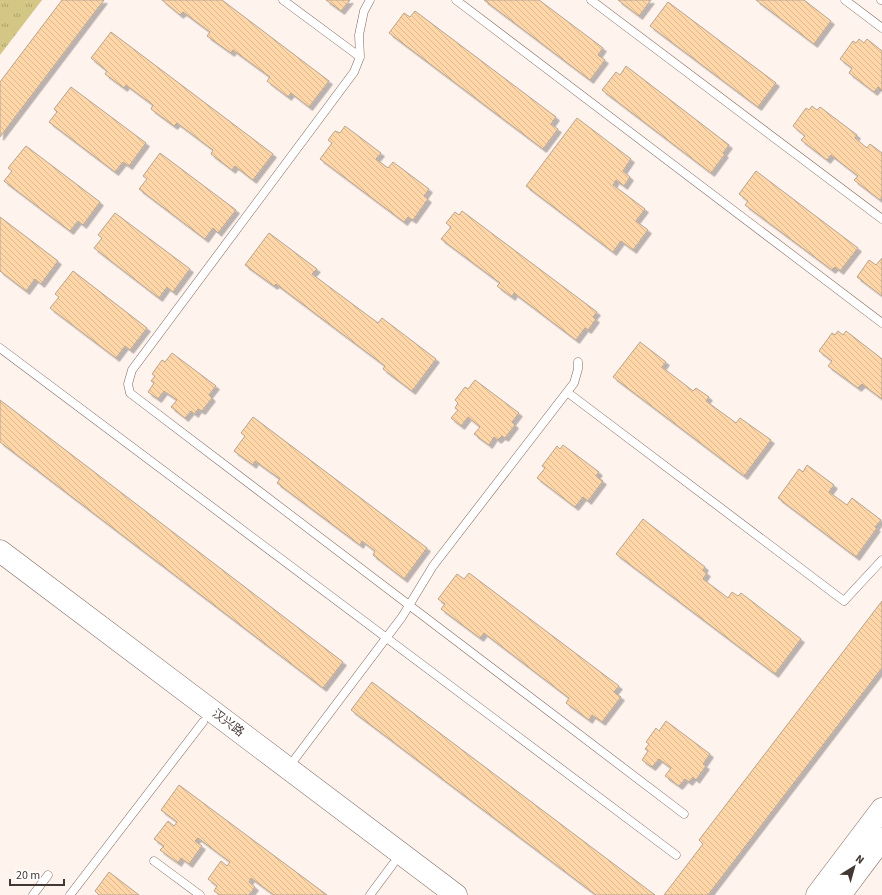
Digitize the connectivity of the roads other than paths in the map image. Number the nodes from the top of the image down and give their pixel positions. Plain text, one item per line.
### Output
1 (284, 0) edge
2 (370, 0) edge
3 (456, 0) edge
4 (591, 0) edge
5 (845, 0) edge
6 (882, 28) edge
7 (360, 57) junction
8 (882, 219) edge
9 (882, 323) edge
10 (0, 348) edge
11 (578, 362) dead end
12 (567, 392) junction
13 (0, 551) edge
14 (882, 560) edge
15 (0, 568) edge
16 (409, 605) junction
17 (386, 638) junction
18 (203, 722) junction
19 (288, 768) junction
20 (882, 809) edge
21 (684, 814) dead end
22 (882, 839) edge
23 (676, 855) dead end
24 (154, 861) dead end
25 (393, 864) junction
26 (48, 875) dead end
27 (32, 895) edge
28 (70, 895) edge
29 (200, 895) edge
30 (370, 895) edge
31 (433, 895) edge
32 (456, 895) edge
33 (817, 895) edge
34 (840, 895) edge

1 - 7 lane
2 - 7 lane
3 - 9 lane
4 - 8 lane
5 - 6 lane
7 - 16 lane
10 - 17 lane
11 - 12 lane
12 - 14 lane
12 - 16 lane
13 - 19 street, 汉兴路
15 - 18 street, 汉兴路
16 - 17 lane
16 - 21 lane
17 - 19 lane
17 - 23 lane
18 - 25 street, 汉兴路
18 - 28 lane
19 - 32 street, 汉兴路
20 - 33 street
22 - 34 street
24 - 29 lane
25 - 30 lane
25 - 31 street, 汉兴路
26 - 27 lane

